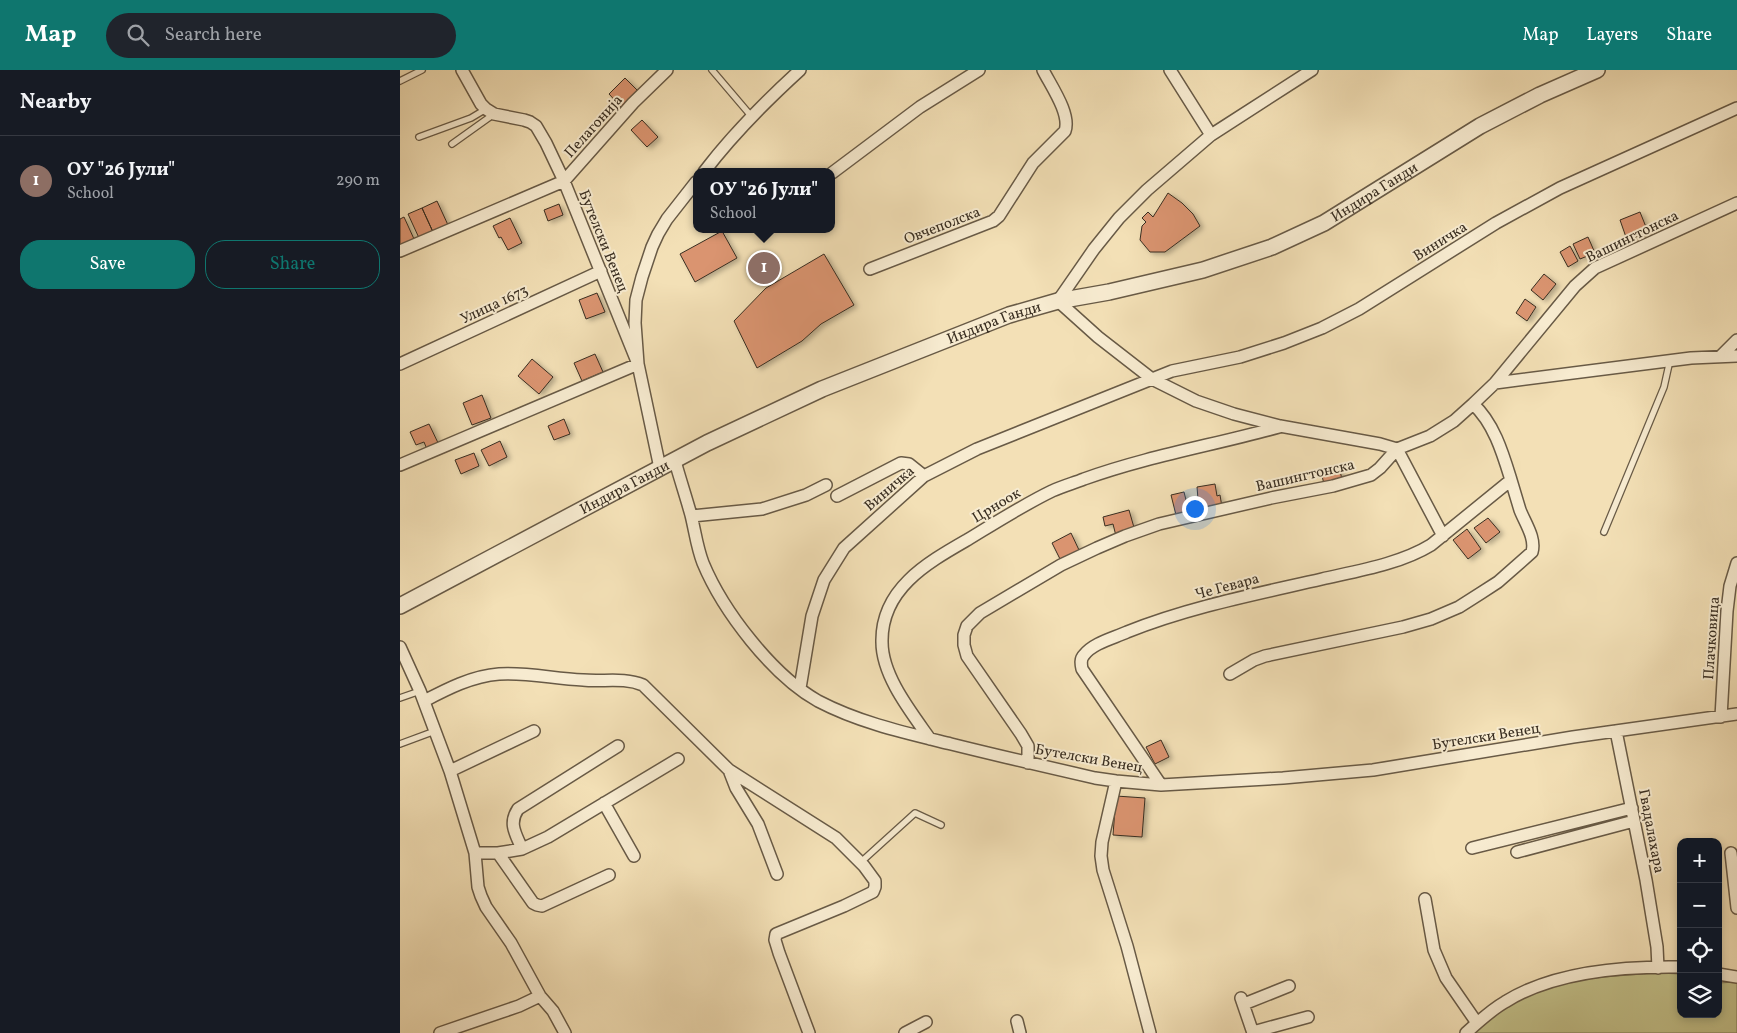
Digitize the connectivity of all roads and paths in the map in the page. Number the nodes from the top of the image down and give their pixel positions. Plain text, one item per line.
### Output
1 (422, 70) edge
2 (462, 70) edge
3 (667, 70) edge
4 (712, 70) edge
5 (800, 70) edge
6 (979, 70) edge
7 (1043, 70) edge
8 (1170, 70) edge
9 (1312, 70) edge
10 (1597, 70) edge
11 (400, 81) edge
12 (1737, 108) edge
13 (490, 112) junction
14 (752, 117) junction
15 (1211, 135) junction
16 (419, 137) dead end
17 (452, 144) dead end
18 (707, 168) edge
19 (835, 171) edge
20 (564, 181) junction
21 (693, 186) edge
22 (1737, 203) edge
23 (400, 251) edge
24 (870, 269) dead end
25 (600, 271) junction
26 (1058, 301) junction
27 (1737, 340) edge
28 (1722, 356) junction
29 (1737, 356) edge
30 (1670, 360) junction
31 (400, 364) edge
32 (638, 364) junction
33 (1152, 379) junction
34 (1495, 383) junction
35 (1473, 404) junction
36 (1280, 426) junction
37 (1380, 444) junction
38 (1397, 449) junction
39 (675, 461) junction
40 (400, 465) edge
41 (660, 468) junction
42 (1380, 468) junction
43 (924, 476) junction
44 (1511, 480) junction
45 (826, 485) dead end
46 (837, 496) dead end
47 (692, 516) junction
48 (1604, 532) dead end
49 (1443, 536) junction
50 (1737, 563) edge
51 (400, 606) edge
52 (400, 648) edge
53 (1230, 674) dead end
54 (800, 688) junction
55 (422, 696) junction
56 (400, 698) edge
57 (1737, 714) edge
58 (1721, 717) junction
59 (435, 731) junction
60 (534, 731) dead end
61 (1616, 731) junction
62 (930, 739) junction
63 (400, 744) edge
64 (618, 746) dead end
65 (678, 759) dead end
66 (1028, 763) junction
67 (729, 770) junction
68 (450, 771) junction
69 (1116, 781) junction
70 (1161, 785) junction
71 (604, 803) junction
72 (1632, 808) junction
73 (1634, 821) junction
74 (941, 825) dead end
75 (1472, 848) dead end
76 (522, 849) junction
77 (1517, 852) dead end
78 (475, 853) junction
79 (498, 853) junction
80 (1730, 853) dead end
81 (634, 856) dead end
82 (861, 862) junction
83 (778, 874) dead end
84 (609, 875) dead end
85 (1425, 899) dead end
86 (1737, 908) edge
87 (1677, 967) edge
88 (1658, 968) junction
89 (1722, 975) edge
90 (1737, 978) edge
91 (1290, 986) dead end
92 (540, 996) junction
93 (1308, 1017) dead end
94 (1017, 1021) dead end
95 (926, 1022) dead end
96 (1477, 1023) junction
97 (440, 1033) edge
98 (565, 1033) edge
99 (809, 1033) edge
100 (905, 1033) edge
101 (1020, 1033) edge
102 (1150, 1033) edge
103 (1253, 1033) edge
104 (1466, 1033) edge

1 - 11 lane
2 - 13 street
3 - 20 street, Пелагонија
4 - 14 lane
5 - 14 street
6 - 19 street
7 - 24 street, Овчеполска
8 - 15 street
9 - 15 street
10 - 26 street, Индира Ганди
12 - 33 street, Виничка
13 - 16 lane
13 - 17 lane
13 - 20 street, Бутелски Венец
14 - 18 street
15 - 26 street
20 - 23 street
20 - 25 street, Бутелски Венец
21 - 32 street
22 - 34 street, Вашингтонска
25 - 31 street, Улица 1673
25 - 32 street, Бутелски Венец
26 - 33 street
26 - 39 street, Индира Ганди
27 - 28 street
28 - 29 street
28 - 30 street
30 - 34 street
30 - 48 lane
32 - 40 street
32 - 41 street, Бутелски Венец
33 - 36 street
33 - 43 street, Виничка
34 - 35 street, Вашингтонска
35 - 38 street, Вашингтонска
35 - 44 street
36 - 37 street
36 - 62 street, Црноок
37 - 38 street
37 - 42 street
38 - 42 street, Вашингтонска
38 - 49 street
39 - 41 street, Индира Ганди
39 - 47 street, Бутелски Венец
41 - 51 street, Индира Ганди
42 - 66 street, Вашингтонска
43 - 46 street
43 - 54 street, Виничка
44 - 49 street, Че Гевара
44 - 53 street
45 - 47 street
47 - 54 street, Бутелски Венец
49 - 70 street, Че Гевара
50 - 58 street, Плачковица
52 - 55 street
54 - 62 street, Бутелски Венец
55 - 56 lane
55 - 59 street
55 - 67 street
57 - 58 street, Бутелски Венец
58 - 61 street, Бутелски Венец
59 - 63 lane
59 - 68 street
60 - 68 street
61 - 70 street, Бутелски Венец
61 - 72 street, Гвадалахара
62 - 66 street, Бутелски Венец
64 - 76 street
65 - 71 street
66 - 69 street, Бутелски Венец
67 - 82 street
67 - 83 street
68 - 78 street
69 - 70 street, Бутелски Венец
69 - 102 street
71 - 76 street
71 - 81 street
72 - 73 street, Гвадалахара
72 - 75 street
73 - 77 street
73 - 88 street, Гвадалахара
74 - 82 lane
76 - 79 street
78 - 79 street
78 - 92 street
79 - 84 street
80 - 86 street
82 - 99 street
85 - 96 street
87 - 88 street
88 - 96 street
89 - 90 street
91 - 103 street
92 - 97 street
92 - 98 street
93 - 103 street
94 - 101 street
95 - 100 street
96 - 104 street

